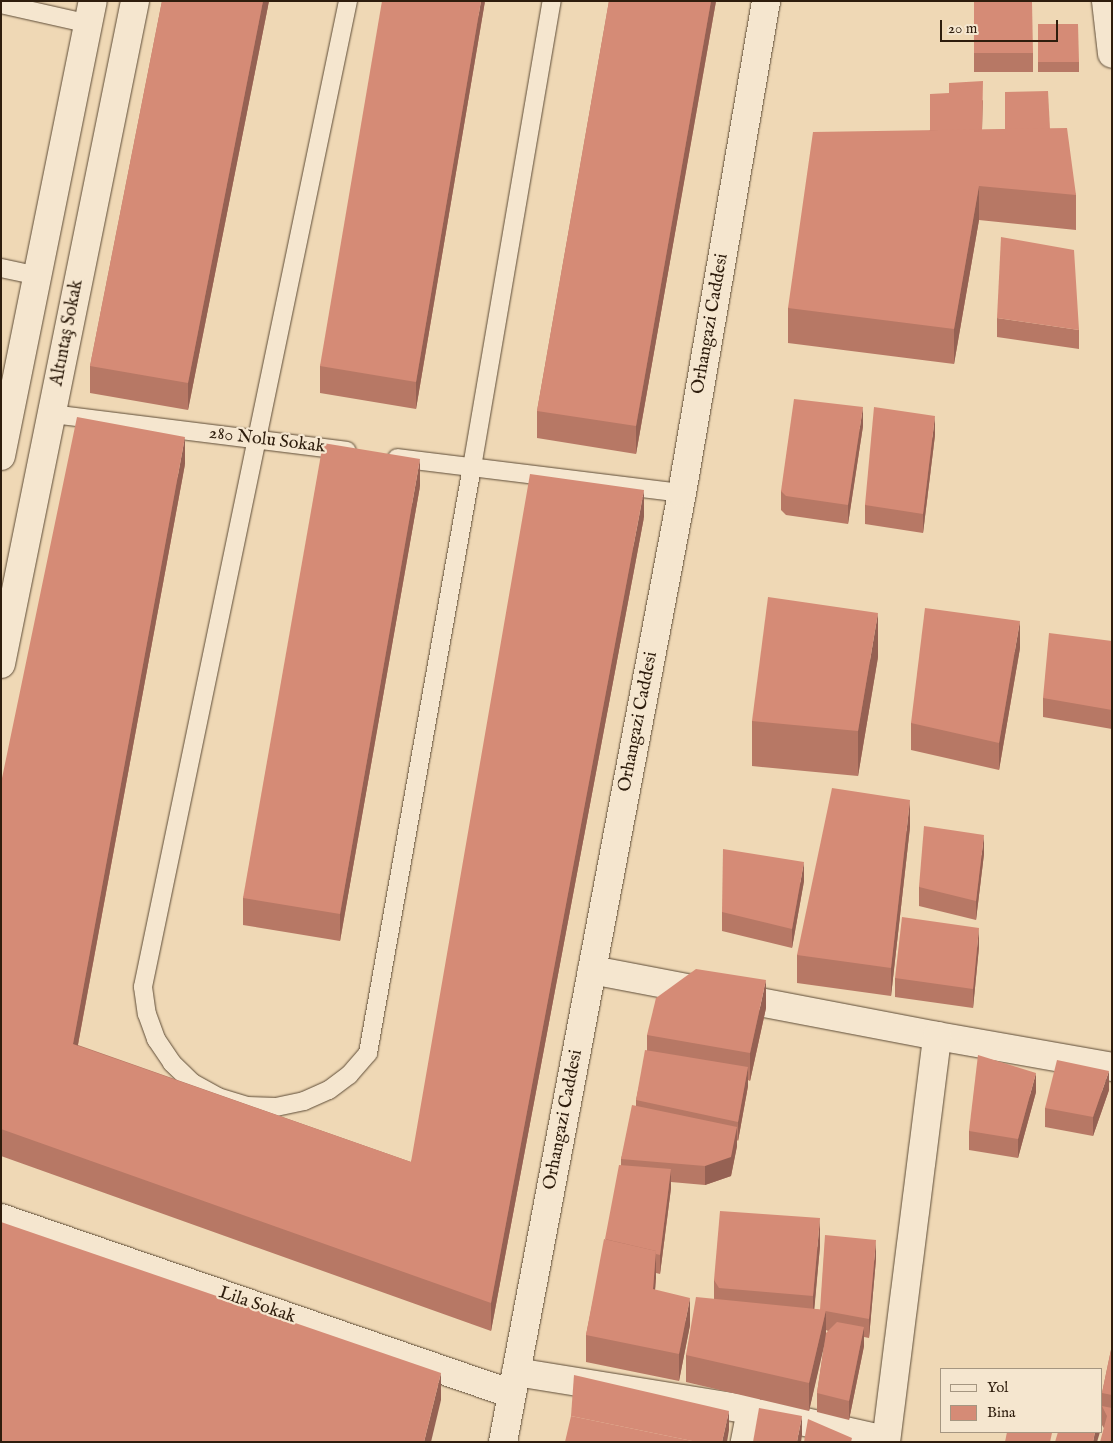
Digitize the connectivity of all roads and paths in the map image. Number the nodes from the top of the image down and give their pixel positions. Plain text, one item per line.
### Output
1 (134, 1) edge
2 (348, 1) edge
3 (552, 1) edge
4 (766, 1) edge
5 (1106, 1) edge
6 (1, 4) edge
7 (91, 13) edge
8 (1112, 54) edge
9 (1, 268) edge
10 (39, 276) junction
11 (5, 414) edge
12 (52, 414) junction
13 (256, 440) junction
14 (364, 453) edge
15 (1, 456) edge
16 (384, 456) edge
17 (472, 467) junction
18 (682, 493) junction
19 (1, 664) edge
20 (592, 970) junction
21 (937, 1036) junction
22 (1112, 1067) edge
23 (1, 1218) edge
24 (514, 1383) junction
25 (752, 1410) junction
26 (886, 1441) edge
27 (503, 1442) edge
28 (746, 1442) edge

1 - 12 street, Altıntaş Sokak
2 - 13 lane
3 - 17 lane
4 - 18 street, Orhangazi Caddesi
5 - 8 street
6 - 7 lane
7 - 10 street
9 - 10 lane
10 - 11 street
11 - 12 street, 280 Nolu Sokak
11 - 15 street
12 - 13 lane, 280 Nolu Sokak
12 - 19 street, Altıntaş Sokak
13 - 14 lane, 280 Nolu Sokak
13 - 17 lane
16 - 17 lane
17 - 18 lane
18 - 20 street, Orhangazi Caddesi
20 - 21 street
20 - 24 street, Orhangazi Caddesi
21 - 22 street
21 - 26 street
23 - 24 street, Lila Sokak
24 - 25 street, Lila Sokak
24 - 27 street, Orhangazi Caddesi
25 - 26 street, Lila Sokak
25 - 28 street

